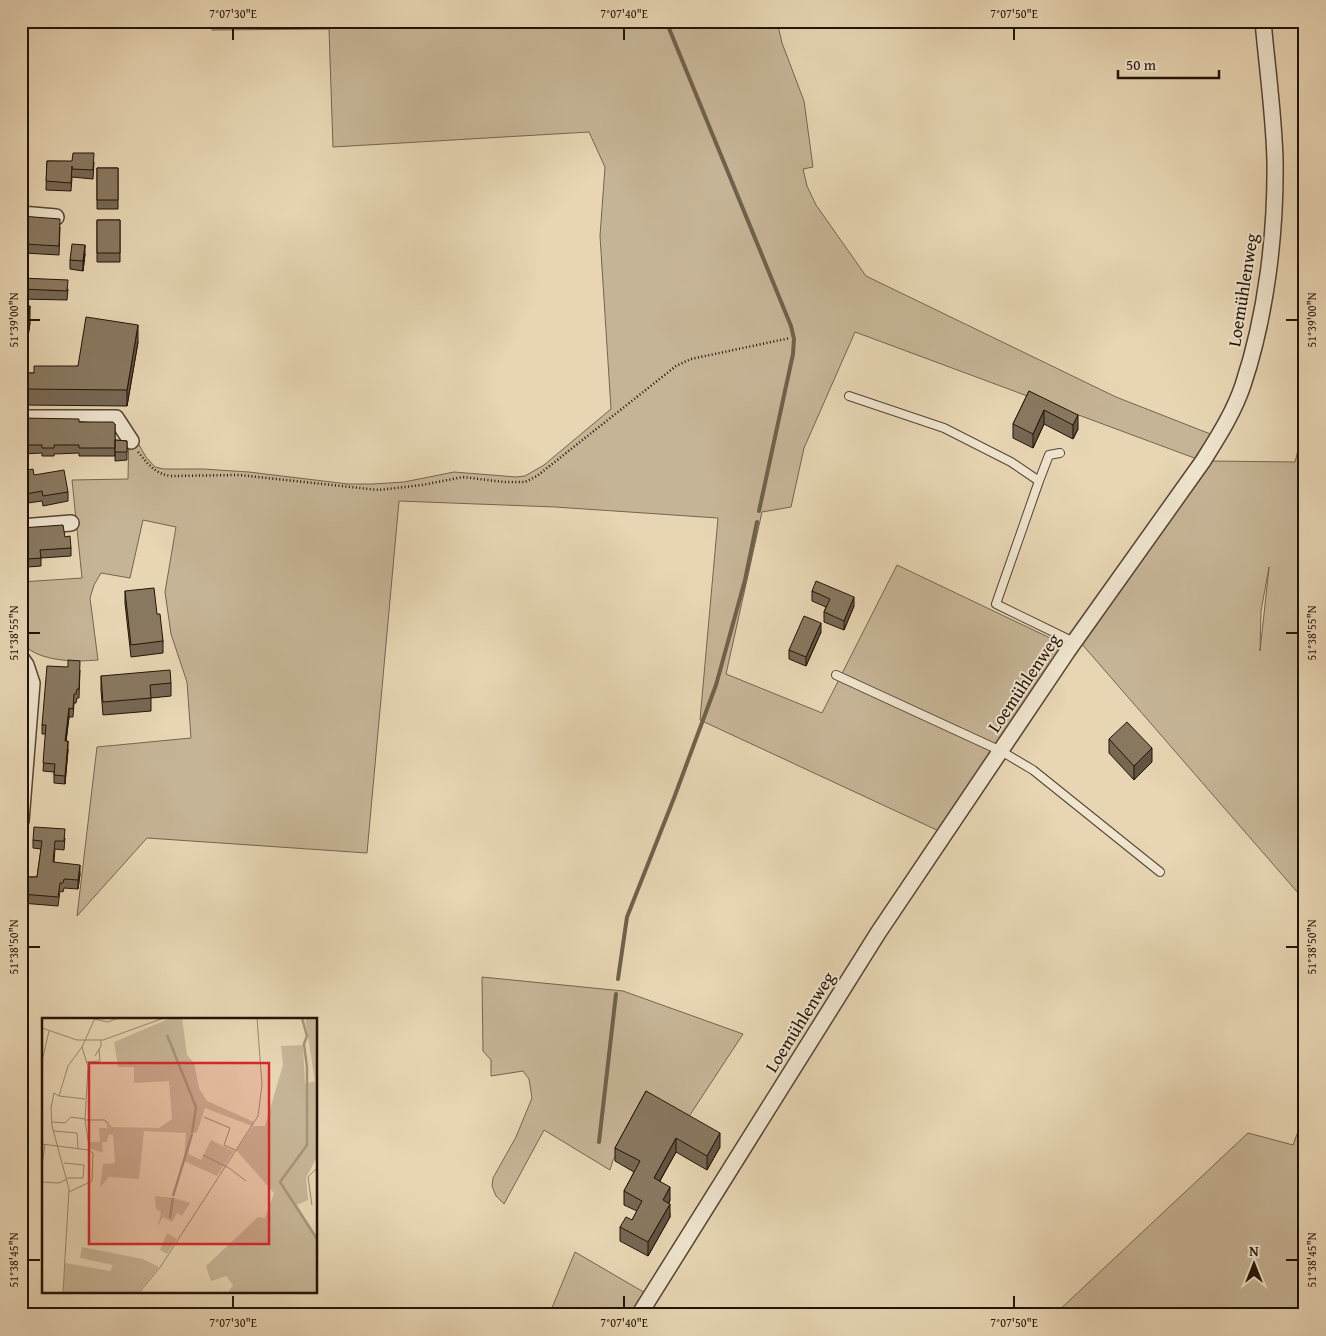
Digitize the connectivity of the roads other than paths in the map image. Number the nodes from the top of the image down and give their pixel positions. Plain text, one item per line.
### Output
1 (1263, 21) edge
2 (21, 214) edge
3 (56, 217) edge
4 (849, 396) dead end
5 (21, 418) edge
6 (130, 441) road end
7 (1060, 453) dead end
8 (1038, 481) junction
9 (71, 523) dead end
10 (21, 526) edge
11 (1074, 642) junction
12 (21, 658) edge
13 (836, 675) dead end
14 (1001, 751) junction
15 (21, 821) edge
16 (1160, 872) dead end
17 (639, 1315) edge

1 - 11 street, Loemühlenweg
2 - 3 street
4 - 8 lane
5 - 6 street
7 - 8 lane
8 - 11 lane
9 - 10 street
11 - 14 street, Loemühlenweg
12 - 15 street
13 - 14 lane
14 - 16 lane
14 - 17 street, Loemühlenweg

